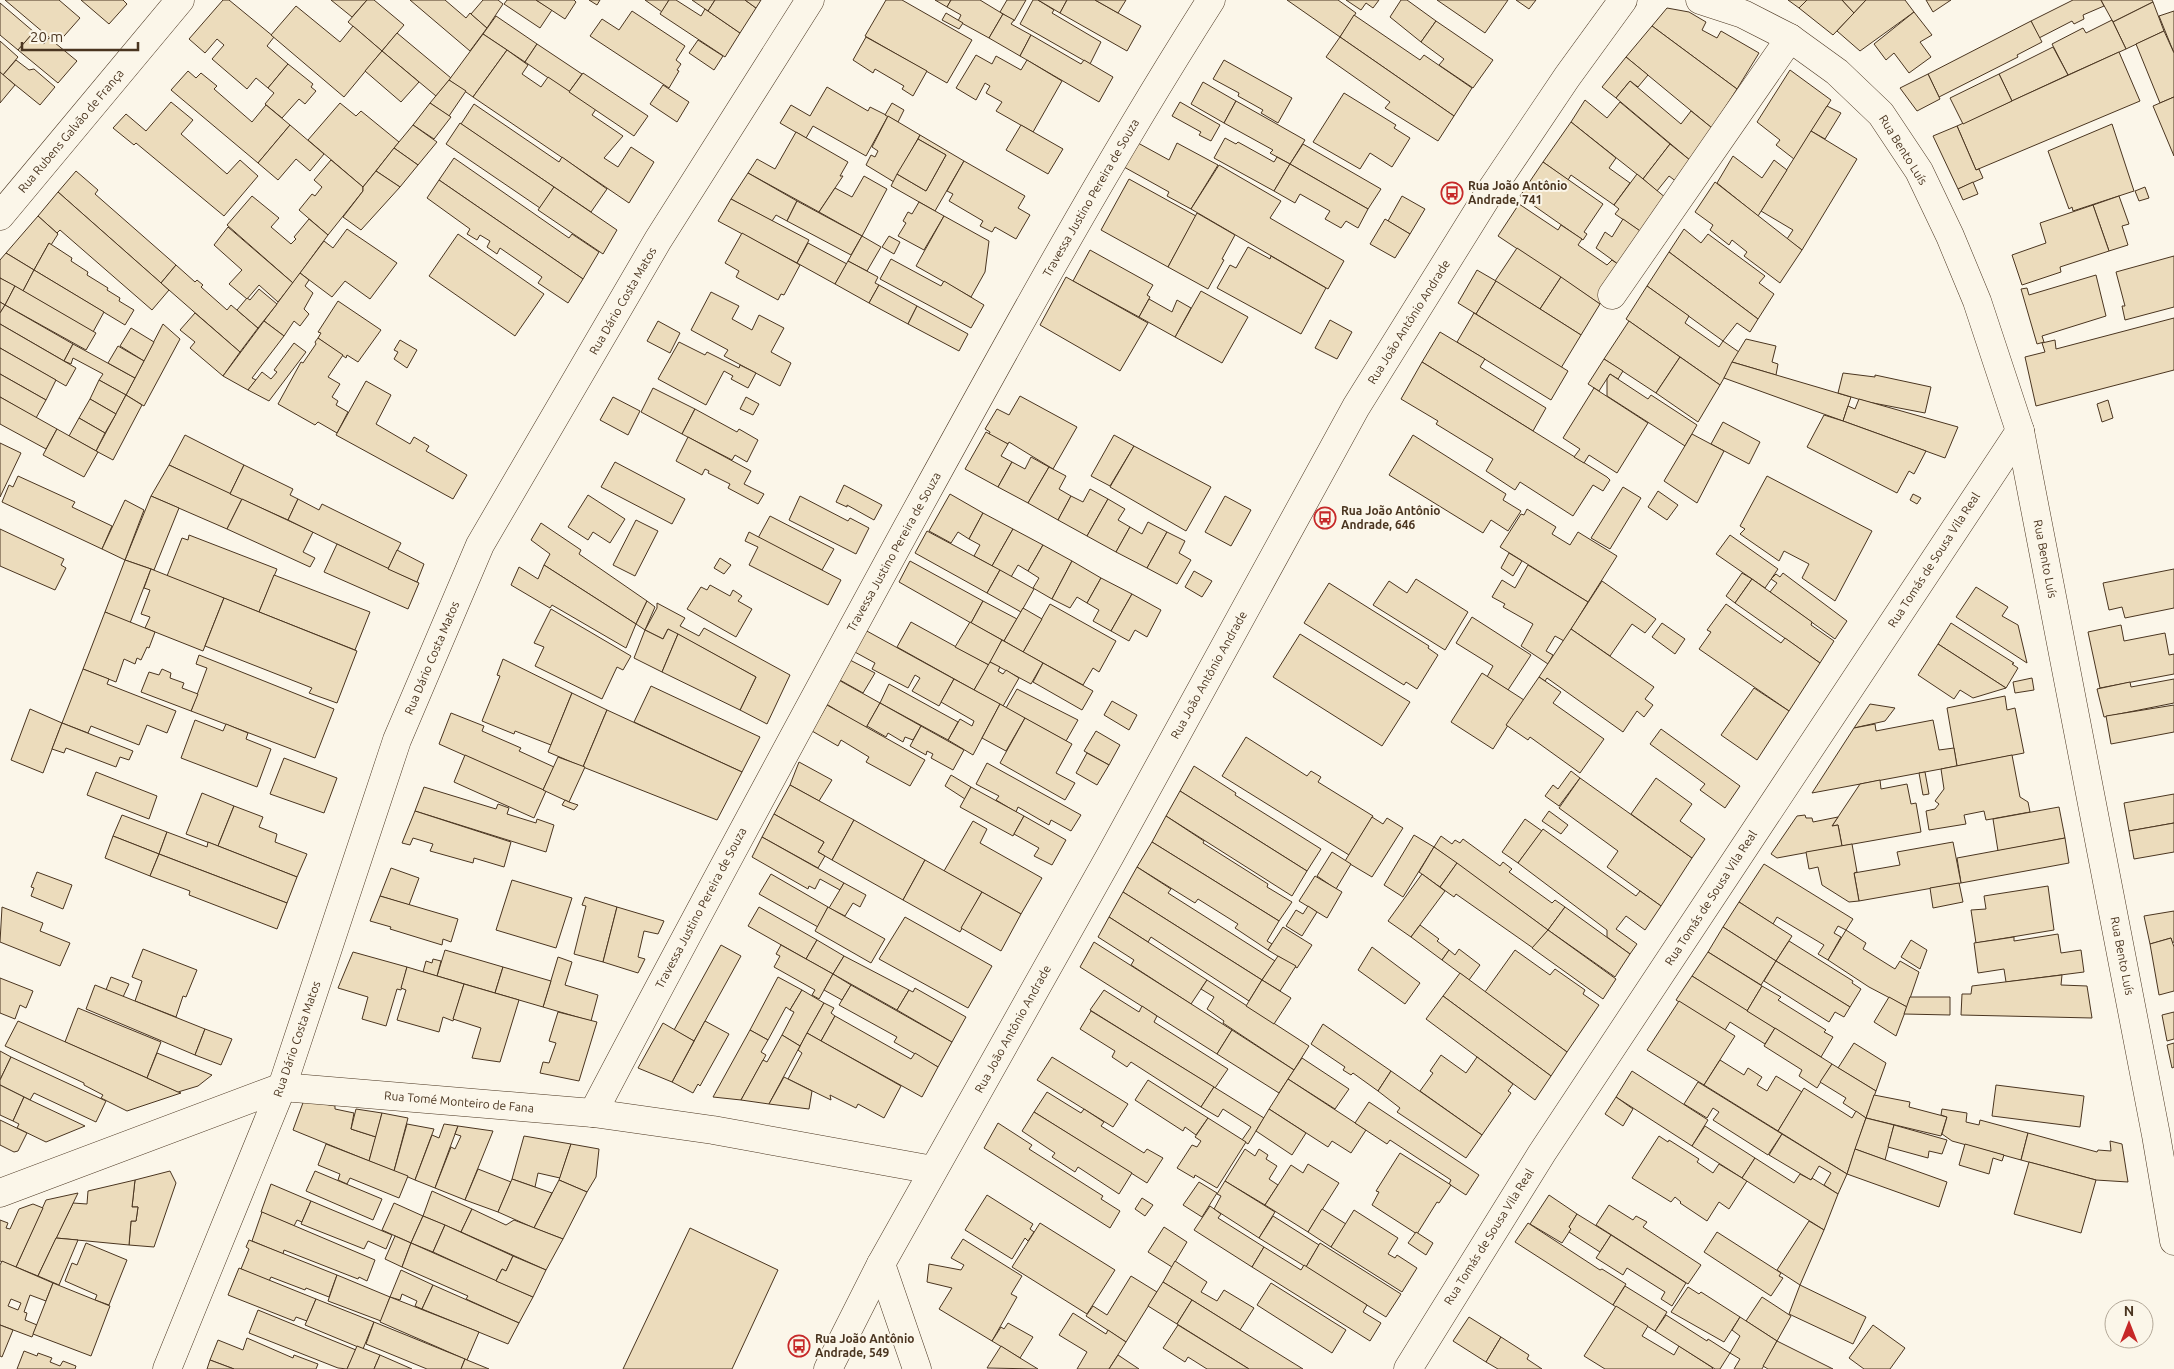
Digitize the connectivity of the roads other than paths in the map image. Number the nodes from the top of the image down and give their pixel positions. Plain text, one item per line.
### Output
1 (180, 0) edge
2 (810, 0) edge
3 (1211, 0) edge
4 (1623, 0) edge
5 (1700, 0) edge
6 (1790, 38) junction
7 (0, 216) edge
8 (1612, 296) dead end
9 (2020, 431) junction
10 (282, 1087) junction
11 (593, 1113) junction
12 (933, 1170) junction
13 (0, 1193) edge
14 (2174, 1241) edge
15 (880, 1264) junction
16 (166, 1369) edge
17 (828, 1369) edge
18 (917, 1369) edge
19 (1408, 1369) edge

1 - 7 street, Rua Rubens Galvão de França
2 - 10 street, Rua Dário Costa Matos
3 - 11 street, Travessa Justino Pereira de Souza
4 - 12 street, Rua João Antônio Andrade
5 - 6 street, Rua Bento Luís
6 - 8 street
6 - 9 street, Rua Bento Luís
9 - 14 street, Rua Bento Luís
9 - 19 street, Rua Tomás de Sousa Vila Real
10 - 11 street, Rua Tomé Monteiro de Fana
10 - 13 street, Rua Tomé Monteiro de Fana
10 - 16 street, Rua Dário Costa Matos
11 - 12 street, Rua Tomé Monteiro de Fana
12 - 15 street, Rua João Antônio Andrade
15 - 17 street, Rua João Antônio Andrade
15 - 18 street

